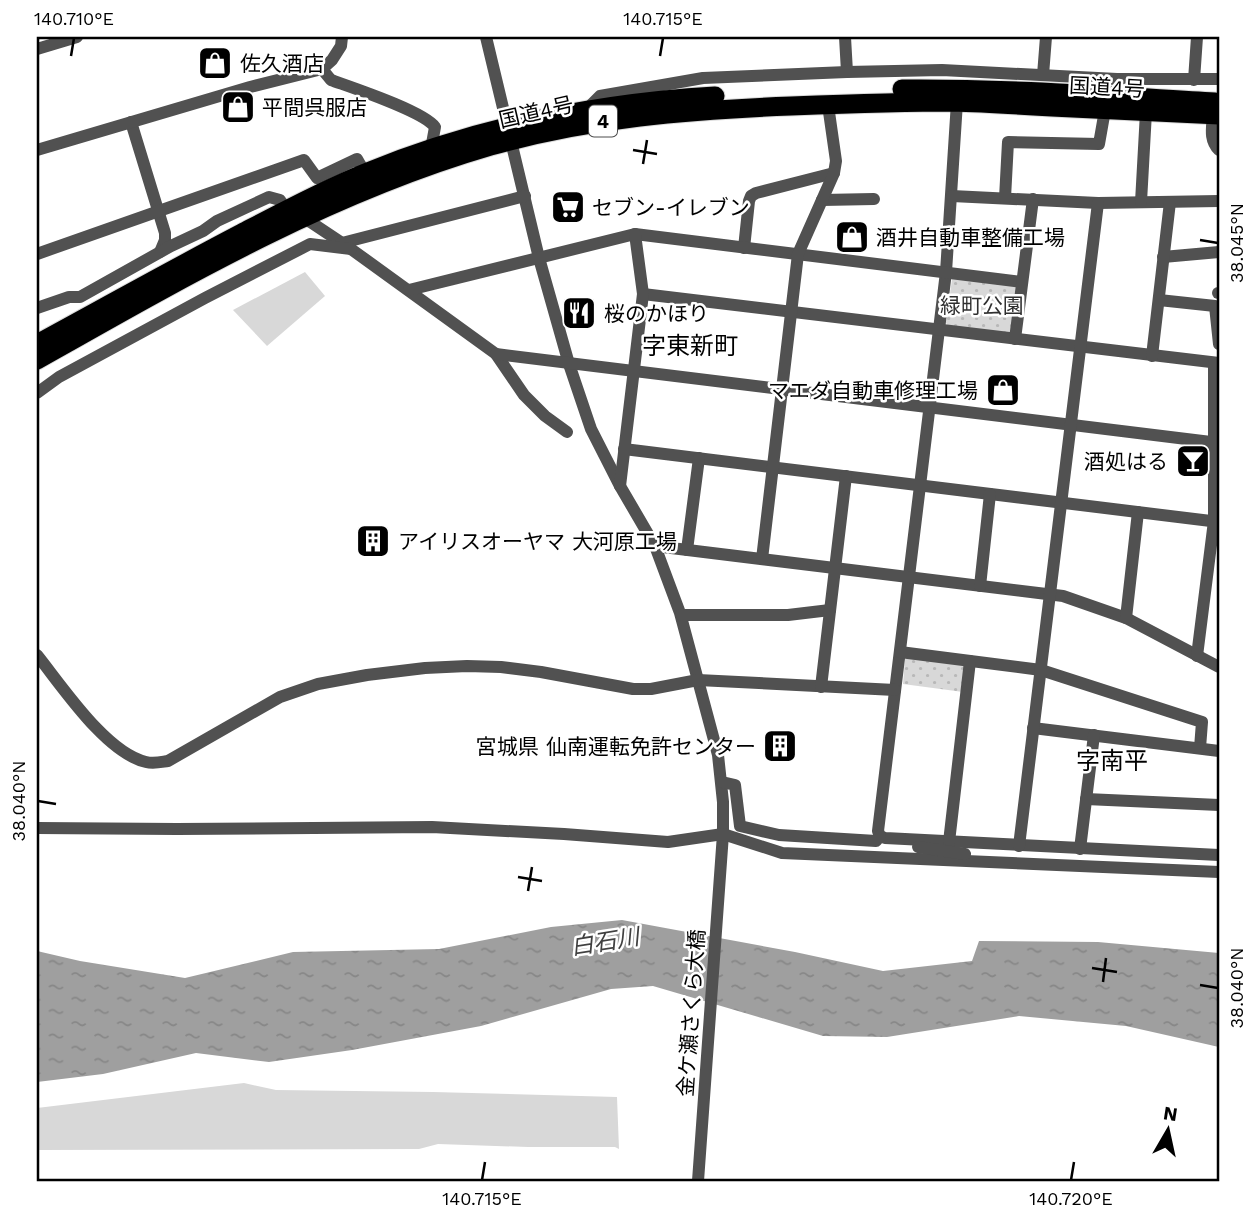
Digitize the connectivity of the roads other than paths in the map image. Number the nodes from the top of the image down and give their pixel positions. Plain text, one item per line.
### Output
1 (77, 37) edge
2 (342, 37) edge
3 (486, 37) edge
4 (845, 37) edge
5 (1046, 37) edge
6 (1197, 37) edge
7 (37, 49) edge
8 (322, 69) junction
9 (847, 72) junction
10 (1043, 75) junction
11 (1219, 79) edge
12 (1194, 80) junction
13 (957, 102) junction
14 (828, 104) junction
15 (587, 109) junction
16 (1105, 110) junction
17 (1217, 111) edge
18 (1146, 112) junction
19 (131, 122) junction
20 (509, 134) junction
21 (431, 149) junction
22 (37, 150) edge
23 (1219, 150) edge
24 (365, 173) junction
25 (834, 173) junction
26 (525, 196) junction
27 (952, 196) junction
28 (1005, 198) junction
29 (874, 199) dead end
30 (822, 200) junction
31 (1032, 200) junction
32 (1219, 201) edge
33 (1141, 202) junction
34 (1170, 202) junction
35 (1098, 203) junction
36 (157, 211) junction
37 (295, 214) junction
38 (635, 234) junction
39 (346, 246) junction
40 (744, 247) junction
41 (1219, 252) edge
42 (160, 253) junction
43 (37, 254) edge
44 (798, 254) junction
45 (1163, 257) junction
46 (539, 258) junction
47 (946, 272) junction
48 (1023, 282) junction
49 (409, 290) junction
50 (643, 294) junction
51 (1159, 300) junction
52 (37, 308) edge
53 (790, 312) junction
54 (939, 330) junction
55 (1015, 339) junction
56 (37, 344) edge
57 (1219, 344) edge
58 (1080, 347) junction
59 (496, 354) junction
60 (1152, 356) junction
61 (37, 360) edge
62 (1217, 363) edge
63 (569, 364) junction
64 (634, 372) junction
65 (1217, 384) edge
66 (781, 390) junction
67 (37, 393) edge
68 (929, 408) junction
69 (1070, 425) junction
70 (567, 432) dead end
71 (1217, 442) edge
72 (624, 449) junction
73 (699, 458) junction
74 (772, 466) junction
75 (846, 476) junction
76 (920, 485) junction
77 (620, 486) junction
78 (990, 494) junction
79 (1062, 503) junction
80 (1138, 512) junction
81 (1217, 522) edge
82 (655, 546) junction
83 (687, 550) junction
84 (762, 559) junction
85 (835, 568) junction
86 (909, 577) junction
87 (980, 586) junction
88 (1050, 594) junction
89 (830, 610) junction
90 (681, 615) junction
91 (1126, 618) junction
92 (900, 652) junction
93 (37, 654) edge
94 (1197, 656) junction
95 (971, 661) junction
96 (1219, 667) edge
97 (1041, 670) junction
98 (698, 680) junction
99 (821, 687) junction
100 (895, 690) junction
101 (1033, 728) junction
102 (1094, 736) junction
103 (1200, 748) junction
104 (1219, 751) edge
105 (722, 782) junction
106 (1086, 799) junction
107 (1219, 805) edge
108 (37, 828) edge
109 (723, 834) junction
110 (880, 836) junction
111 (899, 839) junction
112 (949, 842) junction
113 (1018, 846) junction
114 (1080, 849) junction
115 (1219, 855) edge
116 (999, 862) junction
117 (1219, 872) edge
118 (698, 1180) edge

1 - 7 street
2 - 8 street
3 - 20 street
4 - 9 street
5 - 10 street
6 - 12 street
8 - 19 street
8 - 21 street
9 - 10 street
9 - 15 street
10 - 12 street
11 - 12 street
13 - 14 highway, 国道4号 / 4
13 - 16 highway, 国道4号 / 4
13 - 27 street
14 - 20 highway, 国道4号 / 4
14 - 25 street
15 - 17 highway, 国道4号 / 4
15 - 20 highway, 国道4号 / 4
16 - 18 highway, 国道4号 / 4
16 - 28 street
17 - 18 highway, 国道4号 / 4
17 - 23 street
18 - 33 street
19 - 22 street
19 - 36 street
20 - 21 highway, 国道4号 / 4
20 - 26 street
20 - 37 highway, 国道4号 / 4
21 - 24 highway, 国道4号 / 4
24 - 36 street
24 - 37 highway, 国道4号 / 4
25 - 30 street
25 - 40 street
26 - 39 street
26 - 46 street
27 - 28 street
27 - 47 street
28 - 31 street
29 - 30 street
30 - 44 street
31 - 35 street
31 - 48 street
32 - 34 street
33 - 34 street
33 - 35 street
34 - 45 street
35 - 58 street
36 - 42 street
36 - 43 street
37 - 39 street
37 - 42 street
37 - 56 highway, 国道4号 / 4
37 - 61 highway, 国道4号 / 4
38 - 40 street
38 - 46 street
38 - 50 street
39 - 49 street
39 - 67 street
40 - 44 street
41 - 45 street
42 - 52 street
44 - 47 street
44 - 53 street
45 - 51 street
46 - 49 street
46 - 63 street
47 - 48 street
47 - 54 street
48 - 55 street
49 - 59 street
50 - 53 street
50 - 64 street
51 - 57 street
51 - 60 street
53 - 54 street
53 - 66 street
54 - 55 street
54 - 68 street
55 - 58 street
58 - 60 street
58 - 69 street
59 - 63 street
59 - 70 street
60 - 62 street
62 - 65 street
63 - 64 street
63 - 77 street
64 - 66 street
64 - 72 street
65 - 71 street
66 - 68 street
66 - 74 street
68 - 69 street
68 - 76 street
69 - 71 street
69 - 79 street
71 - 81 street
72 - 73 street
72 - 77 street
73 - 74 street
73 - 83 street
74 - 75 street
74 - 84 street
75 - 76 street
75 - 85 street
76 - 78 street
76 - 86 street
77 - 82 street
78 - 79 street
78 - 87 street
79 - 80 street
79 - 88 street
80 - 81 street
80 - 91 street
81 - 94 street
82 - 83 street
82 - 90 street
83 - 84 street
84 - 85 street
85 - 86 street
85 - 89 street
86 - 87 street
86 - 92 street
87 - 88 street
88 - 91 street
88 - 97 street
89 - 90 street
89 - 99 street
90 - 98 street
91 - 94 street
92 - 95 street
92 - 100 street
93 - 98 street
94 - 96 street
95 - 97 street
95 - 112 street
97 - 101 street
97 - 103 street
98 - 99 street
98 - 105 street
99 - 100 street
100 - 110 street
101 - 102 street
101 - 113 street
102 - 103 street
102 - 106 street
103 - 104 street
105 - 109 street, 金ケ瀬さくら大橋
105 - 110 street
106 - 107 street
106 - 114 street
108 - 109 street
109 - 116 street
109 - 118 street, 金ケ瀬さくら大橋
110 - 111 street
111 - 112 street
111 - 116 street
112 - 113 street
113 - 114 street
114 - 115 street
116 - 117 street

